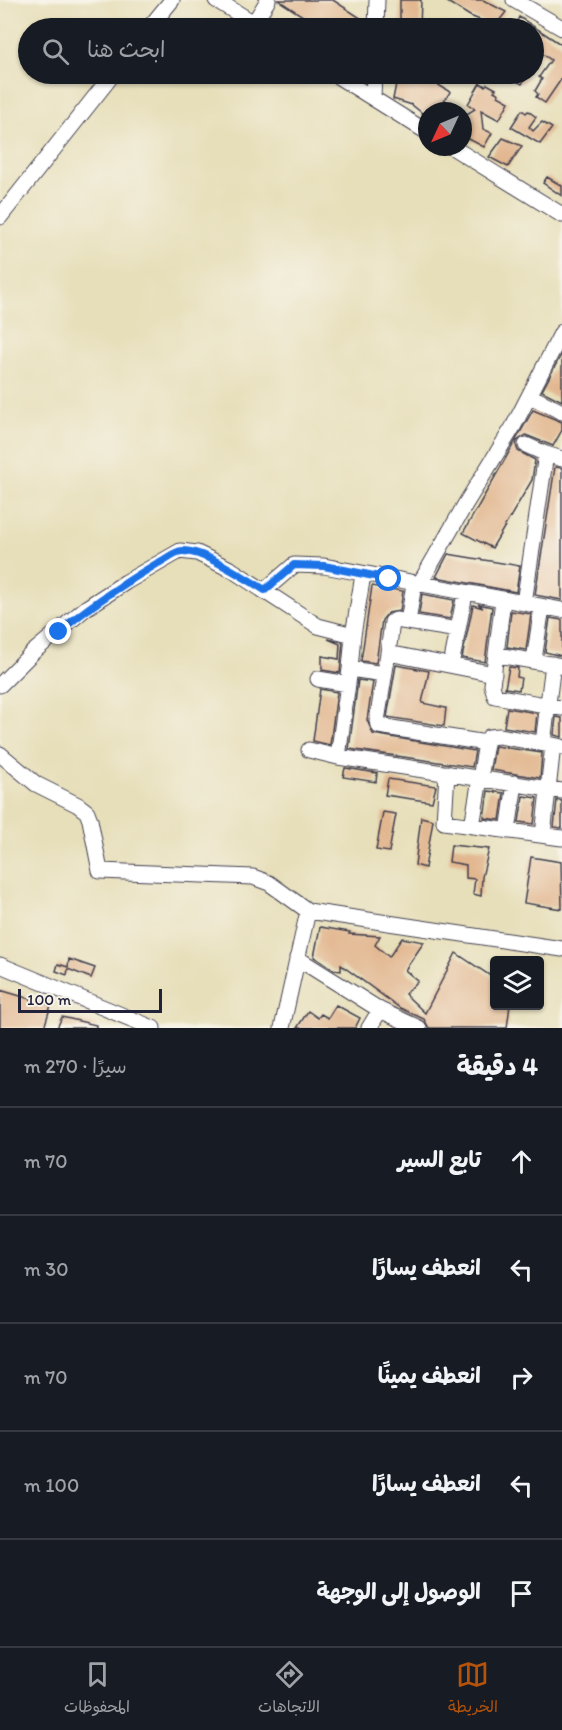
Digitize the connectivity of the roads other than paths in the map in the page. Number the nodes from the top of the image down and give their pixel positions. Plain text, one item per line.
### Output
1 (172, 0) edge
2 (216, 0) edge
3 (268, 0) edge
4 (378, 0) edge
5 (514, 0) edge
6 (157, 18) edge
7 (245, 18) edge
8 (261, 18) edge
9 (377, 18) edge
10 (562, 28) edge
11 (105, 84) edge
12 (350, 84) edge
13 (374, 84) edge
14 (373, 98) junction
15 (418, 126) edge
16 (467, 156) edge
17 (562, 215) edge
18 (0, 217) edge
19 (562, 332) edge
20 (530, 396) junction
21 (562, 412) edge
22 (526, 445) dead end
23 (546, 454) junction
24 (562, 459) edge
25 (363, 575) junction
26 (416, 584) junction
27 (265, 590) junction
28 (465, 594) junction
29 (503, 600) junction
30 (524, 603) junction
31 (542, 607) junction
32 (562, 610) edge
33 (408, 622) junction
34 (458, 630) junction
35 (353, 635) junction
36 (388, 653) junction
37 (497, 655) junction
38 (534, 660) junction
39 (451, 665) junction
40 (558, 665) edge
41 (494, 674) junction
42 (384, 675) junction
43 (349, 676) junction
44 (318, 679) dead end
45 (0, 685) edge
46 (555, 707) edge
47 (486, 743) junction
48 (553, 745) edge
49 (309, 750) dead end
50 (0, 754) edge
51 (338, 757) junction
52 (447, 773) junction
53 (480, 778) junction
54 (515, 783) junction
55 (555, 790) edge
56 (472, 826) junction
57 (508, 831) junction
58 (543, 835) junction
59 (562, 838) edge
60 (308, 911) junction
61 (562, 949) edge
62 (297, 958) junction
63 (0, 965) edge
64 (380, 1010) junction
65 (153, 1028) edge
66 (282, 1028) edge
67 (369, 1028) edge
68 (419, 1028) edge

1 - 6 street
2 - 7 street
3 - 8 street
4 - 9 street
5 - 10 street
11 - 18 street
12 - 14 street
13 - 14 street
14 - 15 street
16 - 17 street
19 - 20 street
20 - 21 street
20 - 26 street
22 - 23 street
23 - 24 street
23 - 30 street
25 - 26 street
25 - 27 street
25 - 35 street
26 - 28 street
26 - 33 street
27 - 35 street
27 - 45 street
28 - 29 street
28 - 34 street
29 - 30 street
29 - 37 street
30 - 31 street
31 - 32 street
31 - 38 street
33 - 34 street
33 - 36 street
34 - 39 street
35 - 43 street
36 - 39 street
36 - 42 street
37 - 38 street
37 - 41 street
38 - 40 street
39 - 41 street
40 - 46 street
41 - 46 street
42 - 43 street
42 - 47 street
43 - 44 street
43 - 51 street
46 - 48 street
47 - 48 street
47 - 53 street
48 - 55 street
49 - 51 street
50 - 60 street
51 - 52 street
52 - 53 street
52 - 56 street
53 - 54 street
53 - 56 street
54 - 55 street
54 - 57 street
55 - 58 street
56 - 57 street
57 - 58 street
58 - 59 street
60 - 61 street
60 - 62 street
62 - 64 street
62 - 66 street
63 - 65 street
64 - 67 street
64 - 68 street

